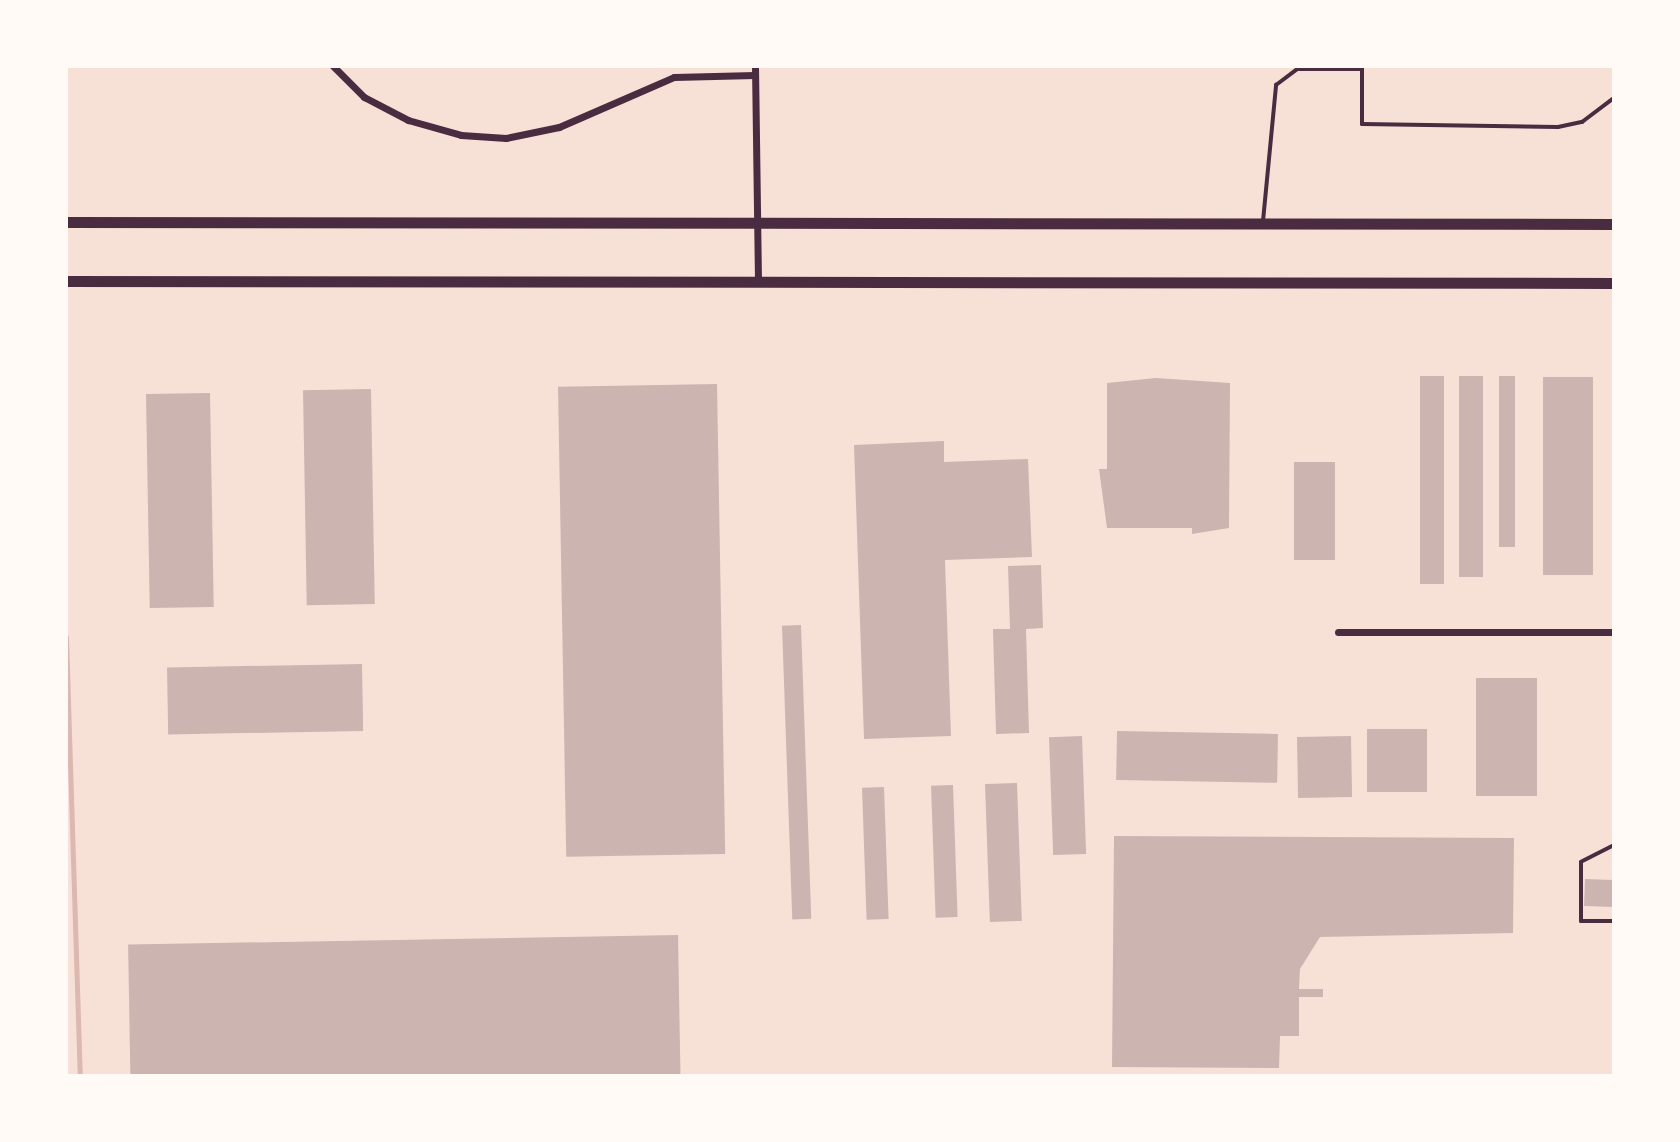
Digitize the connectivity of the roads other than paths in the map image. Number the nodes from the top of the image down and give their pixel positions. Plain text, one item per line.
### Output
1 (1362, 67) edge
2 (335, 68) edge
3 (755, 70) edge
4 (1614, 98) edge
5 (66, 222) edge
6 (758, 223) junction
7 (1262, 223) junction
8 (1614, 224) edge
9 (66, 281) edge
10 (758, 283) junction
11 (1614, 283) edge
12 (1338, 632) dead end
13 (1614, 632) edge
14 (1614, 845) edge
15 (1614, 921) edge

1 - 4 lane
1 - 7 lane
2 - 3 street
3 - 6 street
5 - 6 main road
6 - 7 main road
6 - 10 street
7 - 8 main road
9 - 10 main road
10 - 11 main road
12 - 13 street
14 - 15 lane

